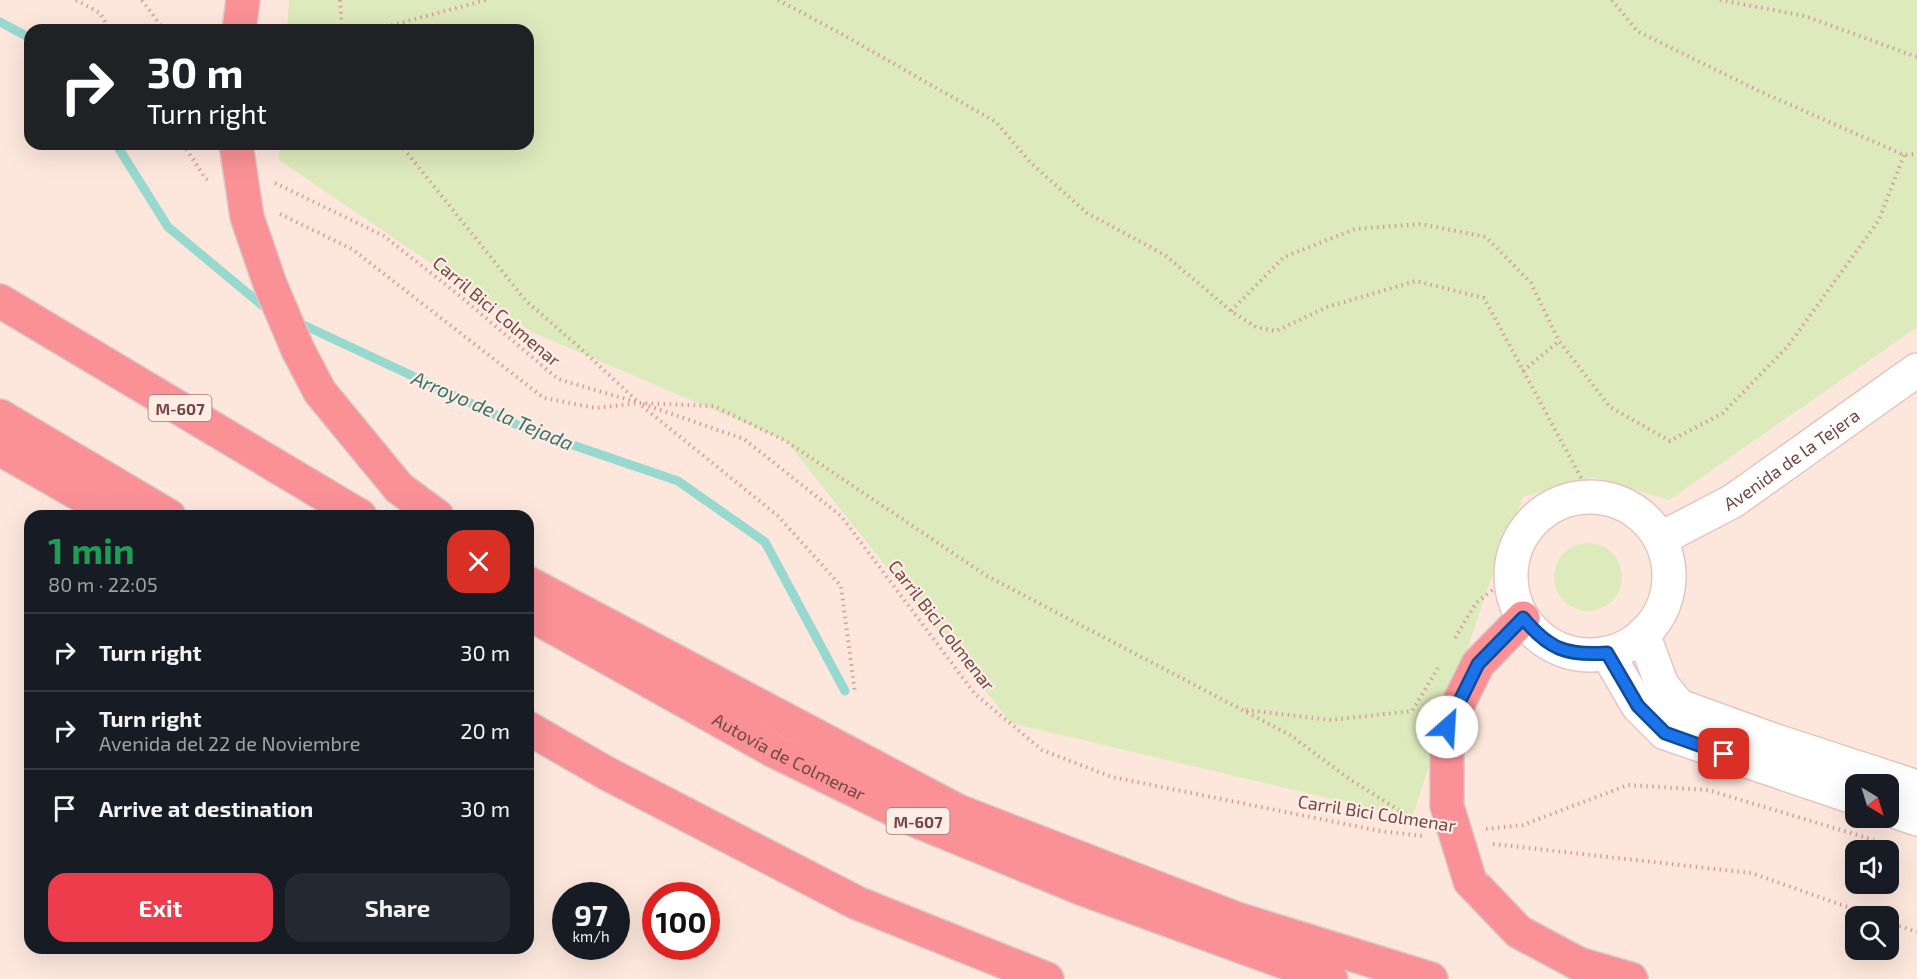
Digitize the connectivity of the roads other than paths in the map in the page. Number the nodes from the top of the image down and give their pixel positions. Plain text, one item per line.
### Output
1 (243, 0) edge
2 (240, 24) edge
3 (237, 150) edge
4 (0, 301) edge
5 (1917, 370) edge
6 (0, 416) edge
7 (0, 449) edge
8 (107, 510) edge
9 (159, 510) edge
10 (350, 510) edge
11 (429, 510) edge
12 (1660, 539) junction
13 (534, 588) edge
14 (534, 616) edge
15 (1523, 618) junction
16 (1643, 634) junction
17 (1607, 653) junction
18 (534, 731) edge
19 (1917, 787) edge
20 (1845, 794) edge
21 (1899, 813) edge
22 (1917, 819) edge
23 (1047, 979) edge
24 (1331, 979) edge
25 (1431, 979) edge
26 (1631, 979) edge

1 - 2 highway
3 - 11 highway, bridge
4 - 10 highway, M-607
5 - 12 street, Avenida de la Tejera
6 - 9 highway
7 - 8 highway
12 - 15 street
12 - 16 street
13 - 25 highway
14 - 24 highway, Autovía de Colmenar / M-607
15 - 17 street
15 - 26 highway, bridge
16 - 17 street
16 - 19 street
17 - 20 street
18 - 23 highway
21 - 22 street

